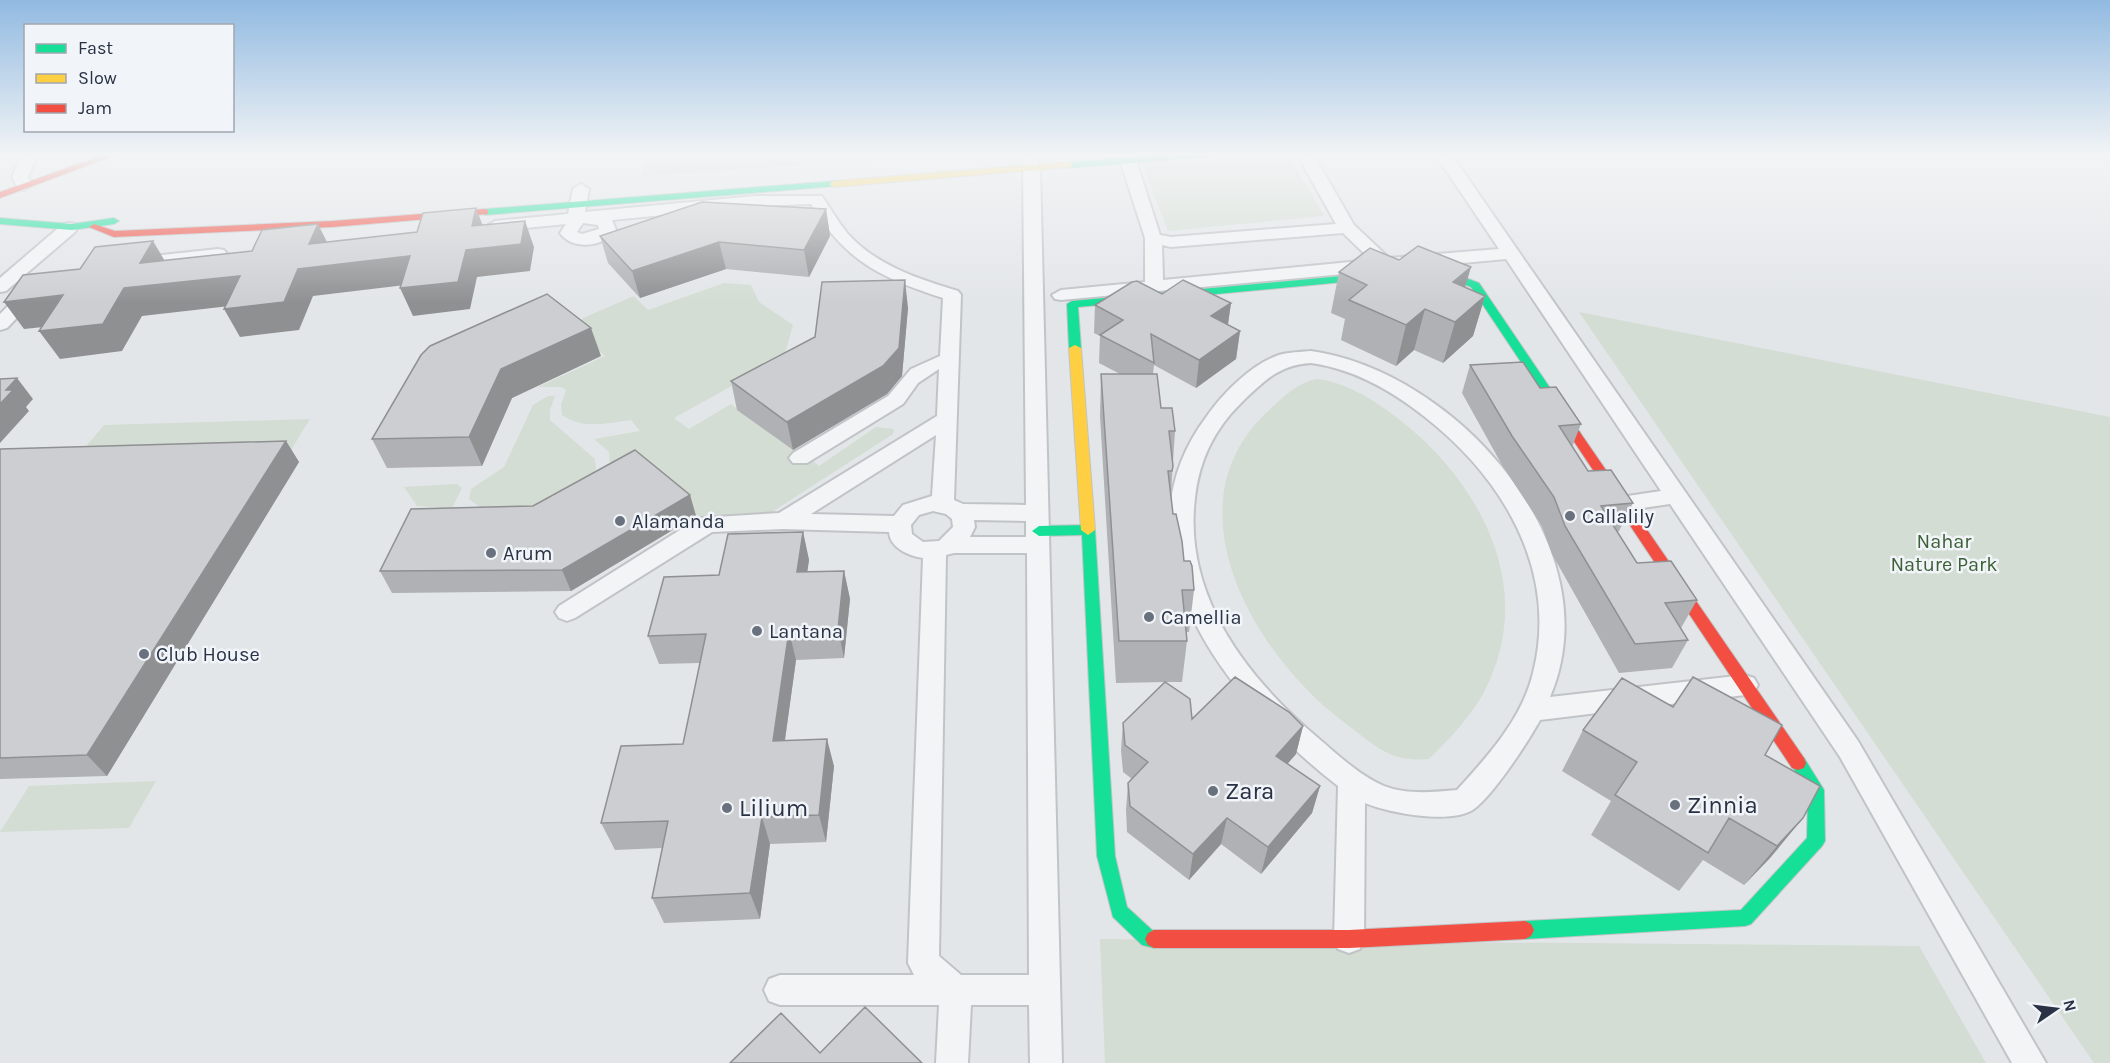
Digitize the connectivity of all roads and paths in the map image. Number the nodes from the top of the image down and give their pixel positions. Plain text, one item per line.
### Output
1 (616, 204) edge
2 (665, 204) edge
3 (818, 204) edge
4 (1031, 204) edge
5 (1142, 204) edge
6 (1333, 204) edge
7 (1478, 204) edge
8 (583, 206) junction
9 (126, 218) dead end
10 (0, 221) edge
11 (60, 227) junction
12 (94, 227) junction
13 (1347, 228) junction
14 (408, 235) edge
15 (1153, 238) junction
16 (231, 253) edge
17 (1512, 253) junction
18 (1385, 264) junction
19 (113, 265) edge
20 (0, 269) edge
21 (44, 282) edge
22 (1154, 286) junction
23 (0, 287) edge
24 (1061, 295) dead end
25 (0, 324) edge
26 (949, 359) junction
27 (946, 419) junction
28 (800, 458) dead end
29 (1678, 496) junction
30 (1622, 503) junction
31 (951, 508) junction
32 (783, 521) junction
33 (900, 524) junction
34 (1038, 530) junction
35 (1088, 530) junction
36 (944, 548) junction
37 (567, 612) dead end
38 (1744, 685) junction
39 (1532, 710) junction
40 (1352, 781) junction
41 (1349, 939) junction
42 (780, 990) dead end
43 (956, 990) junction
44 (1045, 990) junction
45 (952, 1063) edge
46 (1046, 1063) edge
47 (2030, 1063) edge

1 - 8 street
2 - 8 street
3 - 26 street
4 - 34 street
5 - 15 street
6 - 13 street
7 - 17 street
8 - 12 street
8 - 14 street
9 - 12 street
10 - 11 street
11 - 12 street
11 - 20 street
11 - 23 street
13 - 15 street
13 - 18 street
15 - 22 street
16 - 19 street
17 - 18 street
17 - 29 street
18 - 22 street
21 - 25 street
22 - 24 street
26 - 27 street
26 - 28 street
27 - 31 street
27 - 32 street
29 - 30 street
29 - 47 street
30 - 35 street
30 - 38 street
31 - 33 street
31 - 34 street
31 - 36 street
32 - 33 street
32 - 37 street
33 - 36 street
34 - 35 street
34 - 36 street
34 - 44 street
35 - 41 street
36 - 43 street
38 - 39 street
38 - 41 street
39 - 40 street
39 - 40 street
40 - 41 street
42 - 43 street
43 - 44 street
43 - 45 street
44 - 46 street

